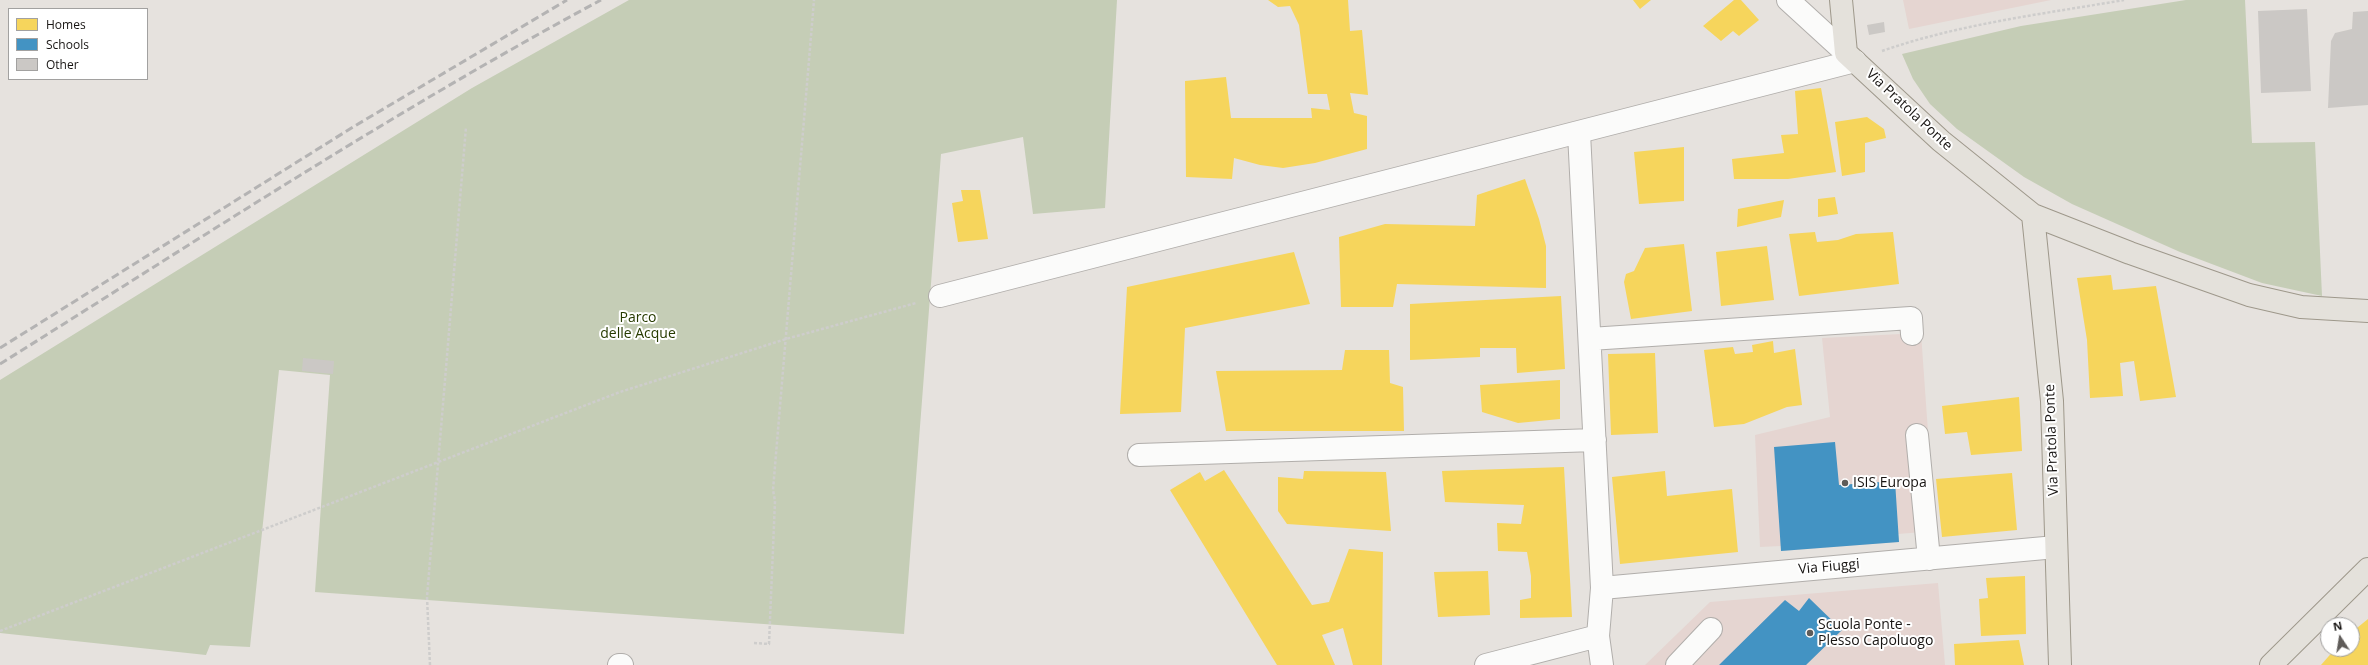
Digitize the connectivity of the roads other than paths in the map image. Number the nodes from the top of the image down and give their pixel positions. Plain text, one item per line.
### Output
1 (1788, 0) edge
2 (1841, 0) edge
3 (1850, 57) junction
4 (1579, 133) junction
5 (2033, 215) junction
6 (940, 296) road end
7 (2368, 311) edge
8 (1912, 326) dead end
9 (1590, 339) junction
10 (1917, 436) dead end
11 (1595, 440) junction
12 (1140, 454) dead end
13 (2056, 547) junction
14 (1929, 559) junction
15 (2368, 569) edge
16 (1602, 588) junction
17 (1711, 629) dead end
18 (1598, 636) junction
19 (1486, 665) edge
20 (1602, 665) edge
21 (1677, 665) edge
22 (2060, 665) edge
23 (2271, 665) edge

1 - 3 street, Via Pratola Ponte
2 - 3 main road
3 - 4 street
3 - 5 main road, Via Pratola Ponte
4 - 6 street
4 - 9 street
5 - 7 main road, Via Pratola Ponte
5 - 13 main road, Via Pratola Ponte
8 - 9 street
9 - 11 street
10 - 14 street
11 - 12 street
11 - 16 street
13 - 14 street, Via Fiuggi
13 - 22 main road, Via Pratola Ponte
14 - 16 street, Via Fiuggi
15 - 23 main road
16 - 18 street
17 - 21 street
18 - 19 street
18 - 20 street

